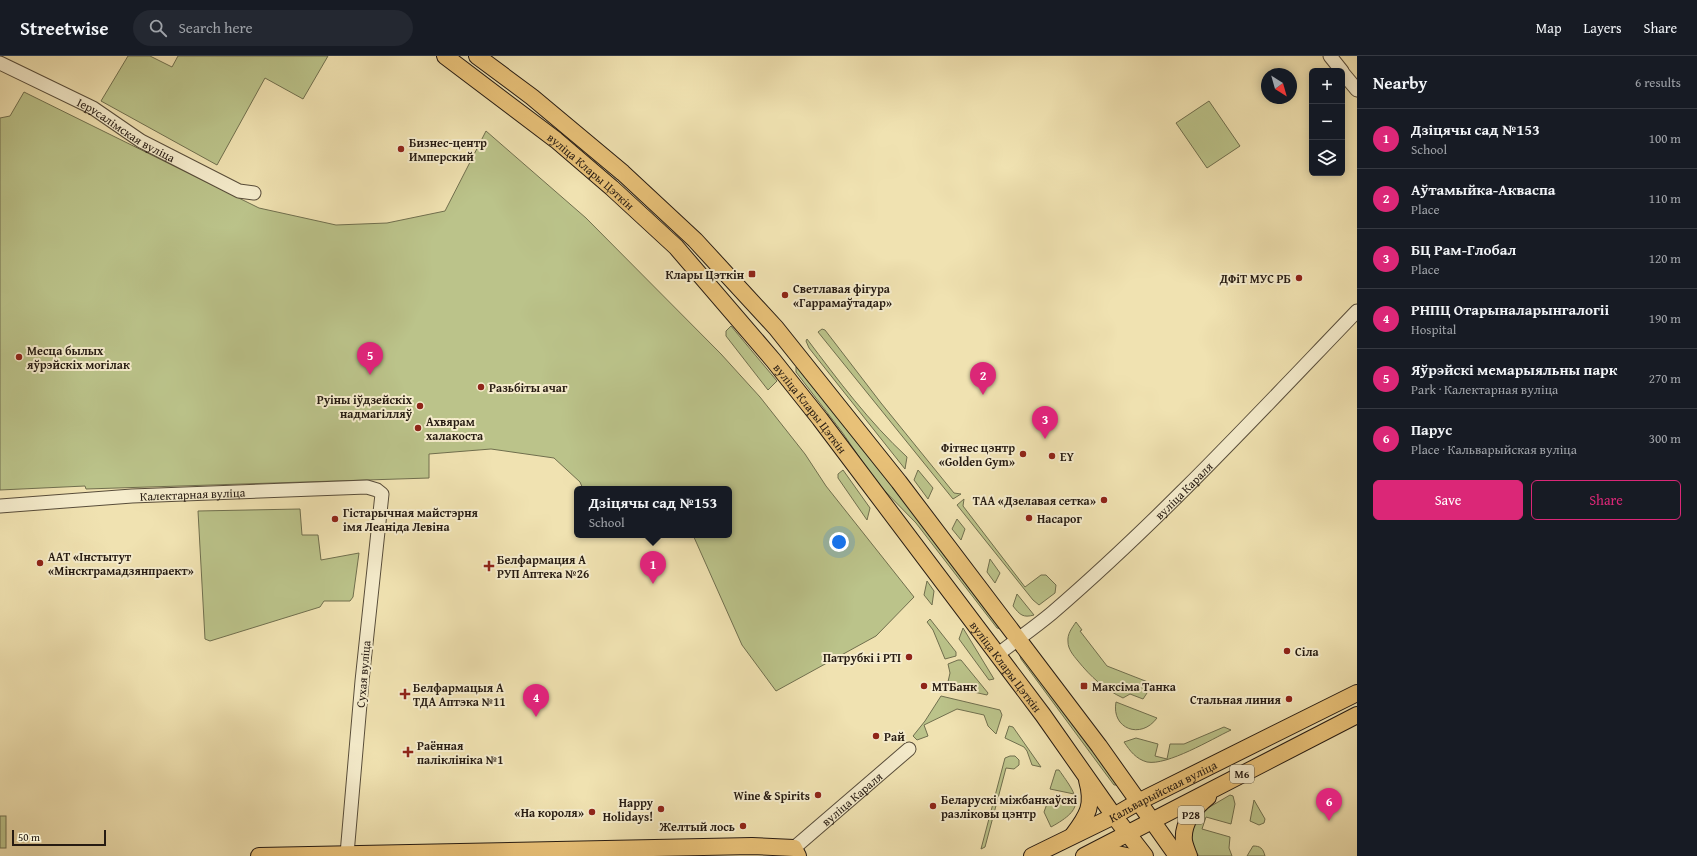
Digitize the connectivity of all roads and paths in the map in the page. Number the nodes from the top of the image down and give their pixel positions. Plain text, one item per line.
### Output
1 (445, 56) edge
2 (477, 56) edge
3 (1330, 56) edge
4 (0, 63) edge
5 (1340, 68) edge
6 (1345, 75) edge
7 (1357, 90) edge
8 (254, 193) dead end
9 (1357, 311) edge
10 (382, 494) joint
11 (0, 506) edge
12 (1017, 639) junction
13 (997, 655) junction
14 (1357, 693) edge
15 (1357, 715) edge
16 (910, 749) dead end
17 (1086, 776) junction
18 (1221, 785) junction
19 (1138, 802) junction
20 (1114, 816) junction
21 (1152, 822) junction
22 (1128, 834) junction
23 (1073, 835) junction
24 (796, 852) edge
25 (347, 854) junction
26 (259, 856) edge
27 (301, 856) edge
28 (1032, 856) edge
29 (1084, 856) edge
30 (1101, 856) edge
31 (1127, 856) edge
32 (1145, 856) edge
33 (1177, 856) edge
34 (1189, 856) edge

1 - 13 main road, вуліца Клары Цэткін
2 - 12 main road, вуліца Клары Цэткін
3 - 5 street
4 - 8 street, Іерусалімская вуліца
6 - 7 street
9 - 12 street, вуліца Караля
10 - 11 street, Калектарная вуліца
10 - 25 street, Сухая вуліца
12 - 13 street, вуліца Караля
12 - 19 main road, вуліца Клары Цэткін
13 - 17 main road, вуліца Клары Цэткін
14 - 19 main road, Кальварыйская вуліца / М6
15 - 18 main road, Кальварыйская вуліца / М6
16 - 24 street, вуліца Караля
17 - 20 main road, вуліца Клары Цэткін
17 - 23 main road
18 - 21 main road, Кальварыйская вуліца / М6
18 - 34 main road, Р28
19 - 20 main road, Кальварыйская вуліца / М6
19 - 21 main road, вуліца Клары Цэткін
20 - 22 main road, вуліца Клары Цэткін
20 - 23 main road, Кальварыйская вуліца / М6
21 - 22 main road, Кальварыйская вуліца / М6
21 - 33 main road, вуліца Клары Цэткін
22 - 29 main road, Кальварыйская вуліца / М6
22 - 32 main road, вуліца Клары Цэткін
23 - 28 main road, Кальварыйская вуліца / М6
24 - 25 main road, вуліца Караля
25 - 27 main road, вуліца Караля
26 - 27 main road, вуліца Караля
30 - 31 main road

